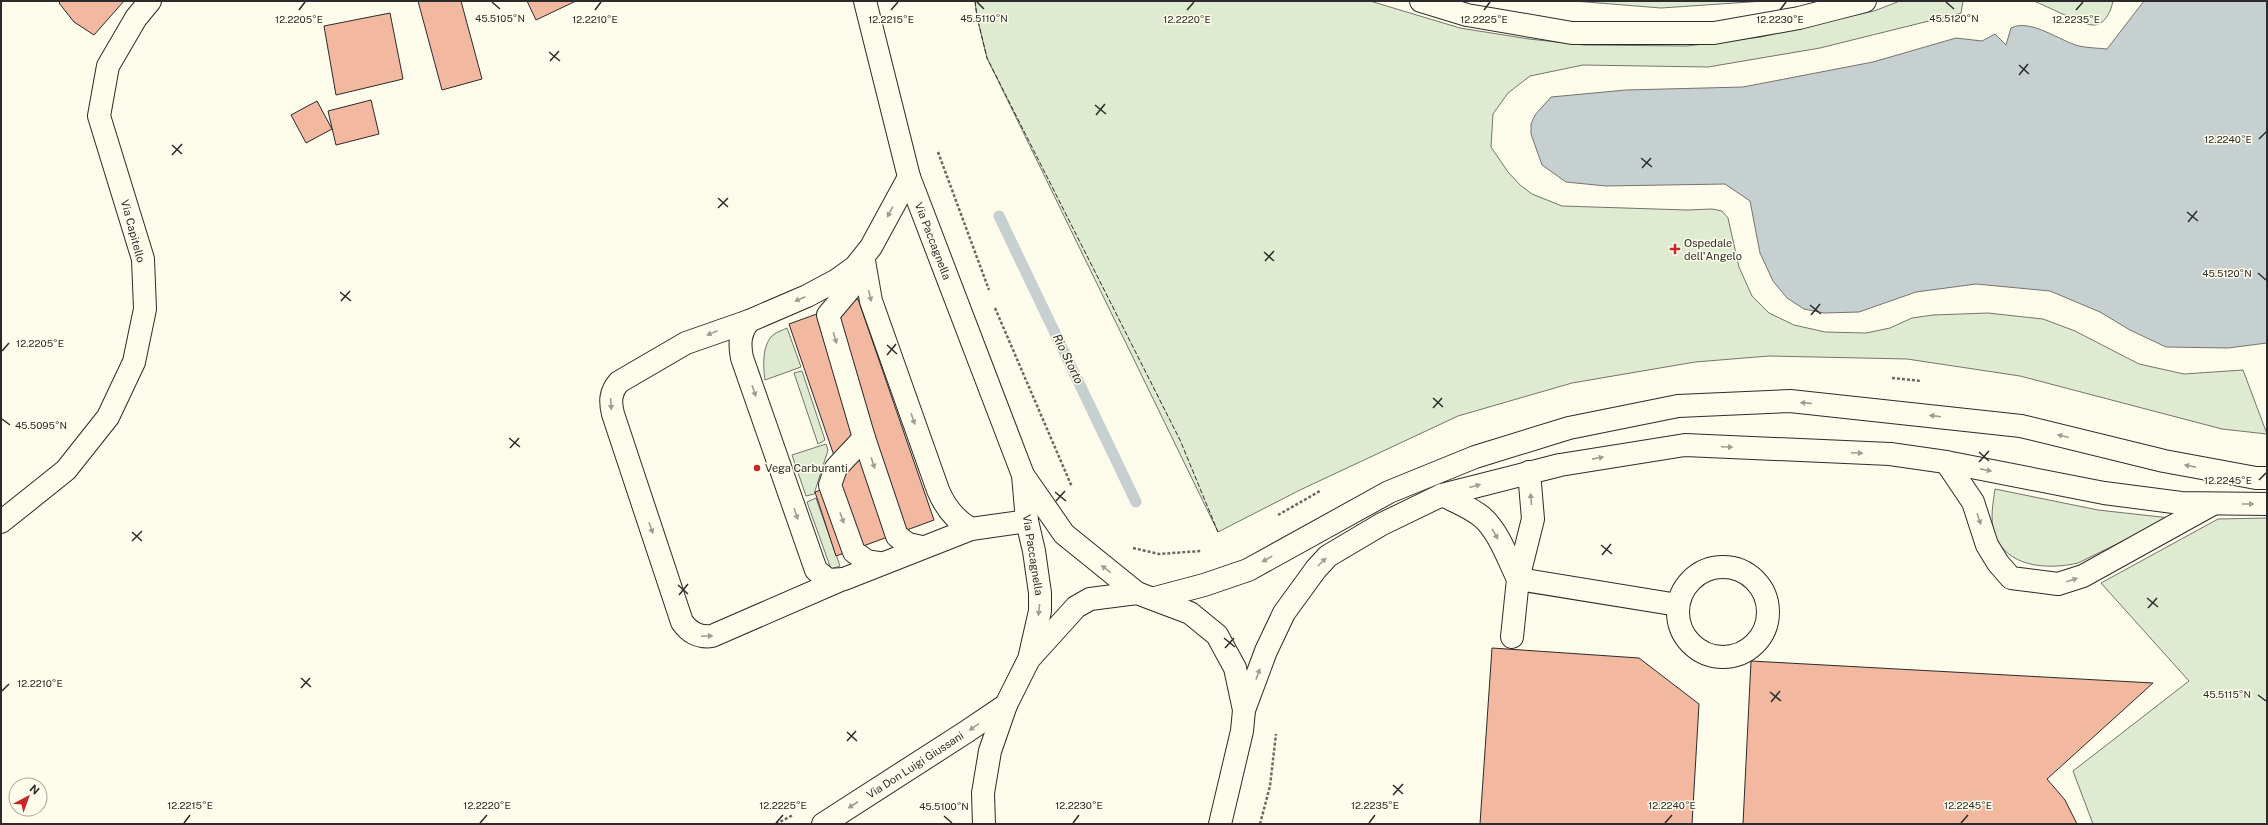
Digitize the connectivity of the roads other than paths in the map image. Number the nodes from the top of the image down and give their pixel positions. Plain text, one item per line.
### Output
1 (150, 1) edge
2 (865, 1) edge
3 (1421, 1) edge
4 (1864, 1) edge
5 (909, 177) junction
6 (864, 264) junction
7 (749, 321) junction
8 (864, 438) junction
9 (1946, 462) junction
10 (1529, 472) junction
11 (1023, 475) junction
12 (2267, 478) edge
13 (1442, 495) junction
14 (2214, 503) junction
15 (2267, 504) edge
16 (1027, 521) junction
17 (1, 522) edge
18 (971, 529) junction
19 (922, 547) junction
20 (880, 563) junction
21 (844, 579) junction
22 (1518, 579) junction
23 (1146, 596) junction
24 (1678, 605) junction
25 (1512, 637) dead end
26 (1029, 659) junction
27 (1006, 705) junction
28 (1244, 710) junction
29 (823, 824) edge
30 (984, 824) edge
31 (1220, 824) edge

1 - 17 main road, Via Capitello
2 - 5 main road, Via Paccagnella
3 - 4 main road
5 -> 6 main road
5 - 11 main road, Via Paccagnella
6 -> 7 main road
6 -> 8 main road
6 -> 18 main road
7 -> 21 main road
7 -> 21 main road
8 -> 19 main road
8 -> 20 main road
10 -> 9 main road
9 -> 14 main road
9 -> 14 main road
13 -> 10 main road
22 -> 10 main road
11 - 16 main road, Via Paccagnella
23 -> 11 main road, Via Paccagnella
12 -> 23 main road
13 -> 22 main road
28 -> 13 main road
14 -> 15 main road
16 - 18 main road
16 -> 26 main road, Via Paccagnella
18 - 19 main road
19 - 20 main road
20 - 21 main road
22 - 24 main road
22 - 25 main road
23 - 26 main road
23 - 28 main road, Via Paccagnella
24 - 24 main road
26 - 27 main road
27 -> 29 main road, Via Don Luigi Giussani
27 - 30 main road
28 - 31 main road

